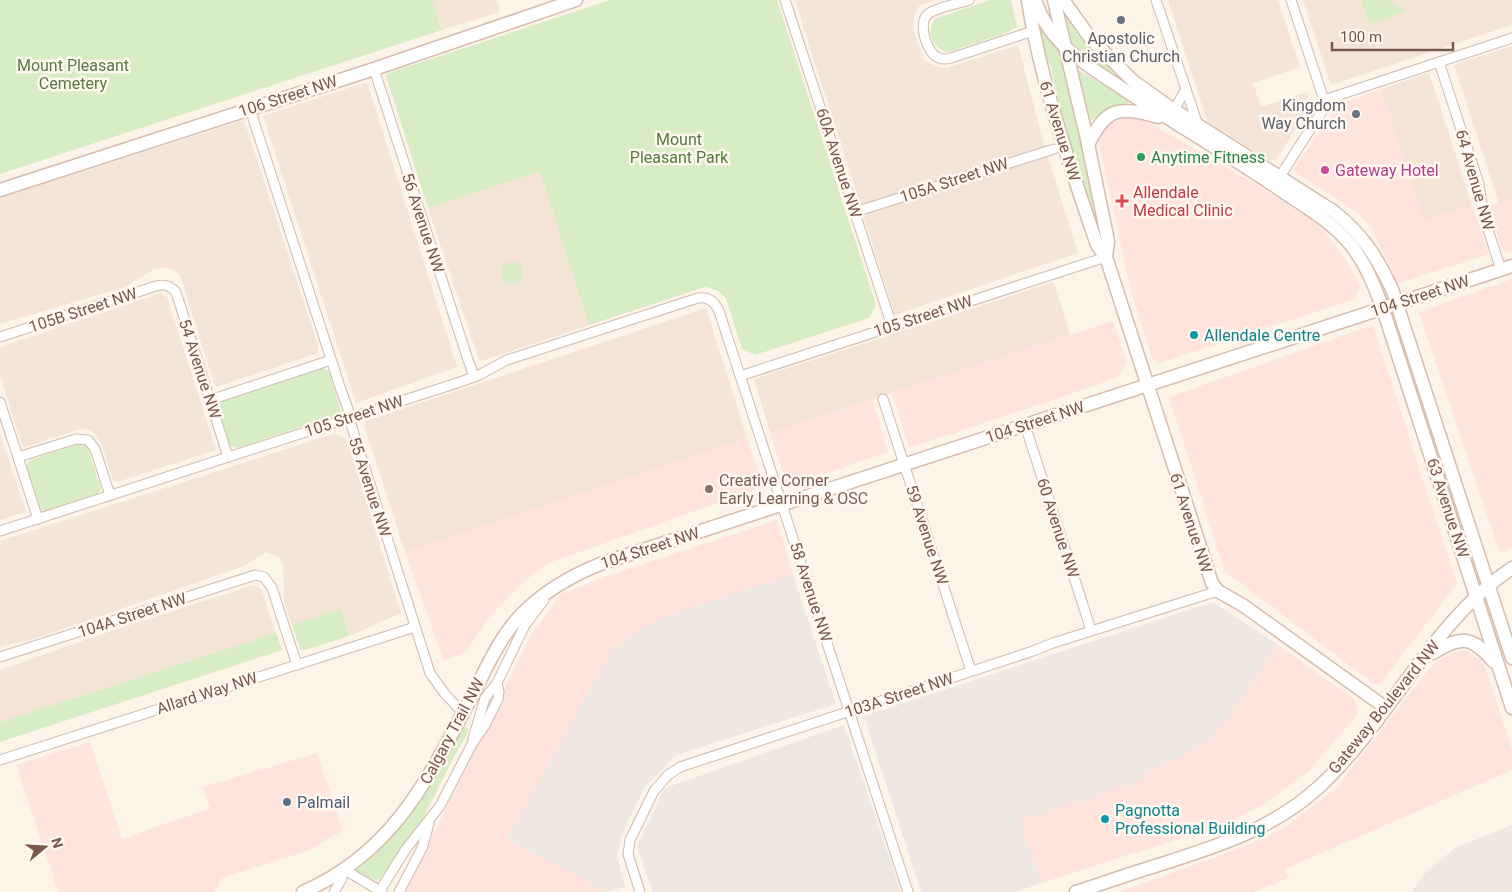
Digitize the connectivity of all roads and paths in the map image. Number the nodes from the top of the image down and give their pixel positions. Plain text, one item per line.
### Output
1 (576, 0) edge
2 (786, 0) edge
3 (969, 0) edge
4 (1028, 0) edge
5 (1035, 0) edge
6 (1054, 0) edge
7 (1064, 0) edge
8 (1156, 0) edge
9 (1291, 0) edge
10 (1027, 33) dead end
11 (1512, 38) edge
12 (1067, 50) junction
13 (1439, 62) junction
14 (374, 69) junction
15 (1186, 89) junction
16 (1324, 100) junction
17 (250, 108) junction
18 (1171, 115) junction
19 (1198, 125) junction
20 (1088, 145) junction
21 (1054, 149) dead end
22 (1276, 181) junction
23 (0, 190) edge
24 (855, 212) junction
25 (1106, 257) junction
26 (1506, 268) edge
27 (166, 285) joint
28 (705, 298) joint
29 (1397, 304) junction
30 (1383, 308) junction
31 (892, 326) junction
32 (0, 337) edge
33 (331, 360) junction
34 (474, 376) junction
35 (740, 376) junction
36 (1147, 386) junction
37 (883, 399) dead end
38 (210, 400) junction
39 (0, 402) edge
40 (348, 418) junction
41 (1025, 425) junction
42 (18, 457) junction
43 (228, 457) junction
44 (904, 465) junction
45 (110, 495) junction
46 (782, 504) junction
47 (38, 519) junction
48 (0, 532) edge
49 (1512, 568) edge
50 (556, 585) junction
51 (1488, 586) junction
52 (1218, 591) junction
53 (1476, 596) junction
54 (415, 627) junction
55 (1091, 630) junction
56 (0, 657) edge
57 (1424, 658) junction
58 (1512, 658) edge
59 (297, 665) junction
60 (1499, 668) junction
61 (972, 672) junction
62 (1386, 708) junction
63 (1512, 708) edge
64 (850, 711) junction
65 (463, 713) junction
66 (0, 760) edge
67 (430, 819) junction
68 (345, 870) junction
69 (380, 891) edge
70 (303, 892) edge
71 (334, 892) edge
72 (399, 892) edge
73 (640, 892) edge
74 (908, 892) edge
75 (1076, 892) edge

1 - 14 main road, 106 Street NW
2 - 24 street, 60A Avenue NW
3 - 10 street
4 - 25 main road, 61 Avenue NW
5 - 12 main road
6 - 12 main road, 61 Avenue NW
7 - 18 main road
8 - 15 street
9 - 16 street
11 - 13 street
12 - 18 main road
12 - 20 main road, 61 Avenue NW
13 - 16 street
13 - 26 street, 64 Avenue NW
14 - 17 main road, 106 Street NW
14 - 34 street, 56 Avenue NW
15 - 18 street
15 - 19 street
16 - 22 street
17 - 23 main road, 106 Street NW
17 - 33 street, 55 Avenue NW
18 - 19 main road
18 - 20 main road
18 - 22 main road
19 - 22 main road
20 - 25 main road, 61 Avenue NW
21 - 24 street, 105A Street NW
22 - 29 main road, 63 Avenue NW
22 - 30 main road, 63 Avenue NW
24 - 31 street, 60A Avenue NW
25 - 31 street, 105 Street NW
25 - 36 main road, 61 Avenue NW
26 - 29 main road, 104 Street NW
27 - 32 street, 105B Street NW
27 - 38 street, 54 Avenue NW
28 - 34 street, 105 Street NW
28 - 35 street, 58 Avenue NW
29 - 30 main road, 104 Street NW
29 - 51 main road, 63 Avenue NW
30 - 36 main road, 104 Street NW
30 - 53 main road, 63 Avenue NW
31 - 35 street, 105 Street NW
33 - 38 street
33 - 40 street, 55 Avenue NW
34 - 40 street, 105 Street NW
35 - 46 street, 58 Avenue NW
36 - 41 main road, 104 Street NW
36 - 52 main road, 61 Avenue NW
37 - 44 street, 59 Avenue NW
38 - 43 street, 54 Avenue NW
39 - 42 street
40 - 43 street, 105 Street NW
40 - 54 street, 55 Avenue NW
41 - 44 main road, 104 Street NW
41 - 55 street, 60 Avenue NW
42 - 45 street
42 - 47 street
43 - 45 street, 105 Street NW
44 - 46 main road, 104 Street NW
44 - 61 street, 59 Avenue NW
45 - 47 street, 105 Street NW
46 - 50 main road, 104 Street NW
46 - 64 street, 58 Avenue NW
47 - 48 street, 105 Street NW
49 - 51 main road, Gateway Boulevard NW
50 - 65 main road, Calgary Trail NW
50 - 67 street, Calgary Trail NW
51 - 53 main road, Gateway Boulevard NW
51 - 58 main road, 63 Avenue NW
52 - 55 street, 103A Street NW
52 - 62 main road, 61 Avenue NW
53 - 57 main road, Gateway Boulevard NW
53 - 60 main road, 63 Avenue NW
54 - 59 street, Allard Way NW
54 - 65 street, 55 Avenue NW
55 - 61 street, 103A Street NW
56 - 59 street, 104A Street NW
57 - 60 main road
57 - 62 main road, Gateway Boulevard NW
59 - 66 street, Allard Way NW
60 - 63 main road, 63 Avenue NW
61 - 64 street, 103A Street NW
62 - 75 main road, Gateway Boulevard NW
64 - 73 street, 103A Street NW
64 - 74 street, 58 Avenue NW
65 - 68 main road, Calgary Trail NW
67 - 69 street, Calgary Trail NW
67 - 72 street, Calgary Trail NW
68 - 69 street, Calgary Trail NW
68 - 70 main road, Calgary Trail NW
68 - 71 street, Calgary Trail NW

